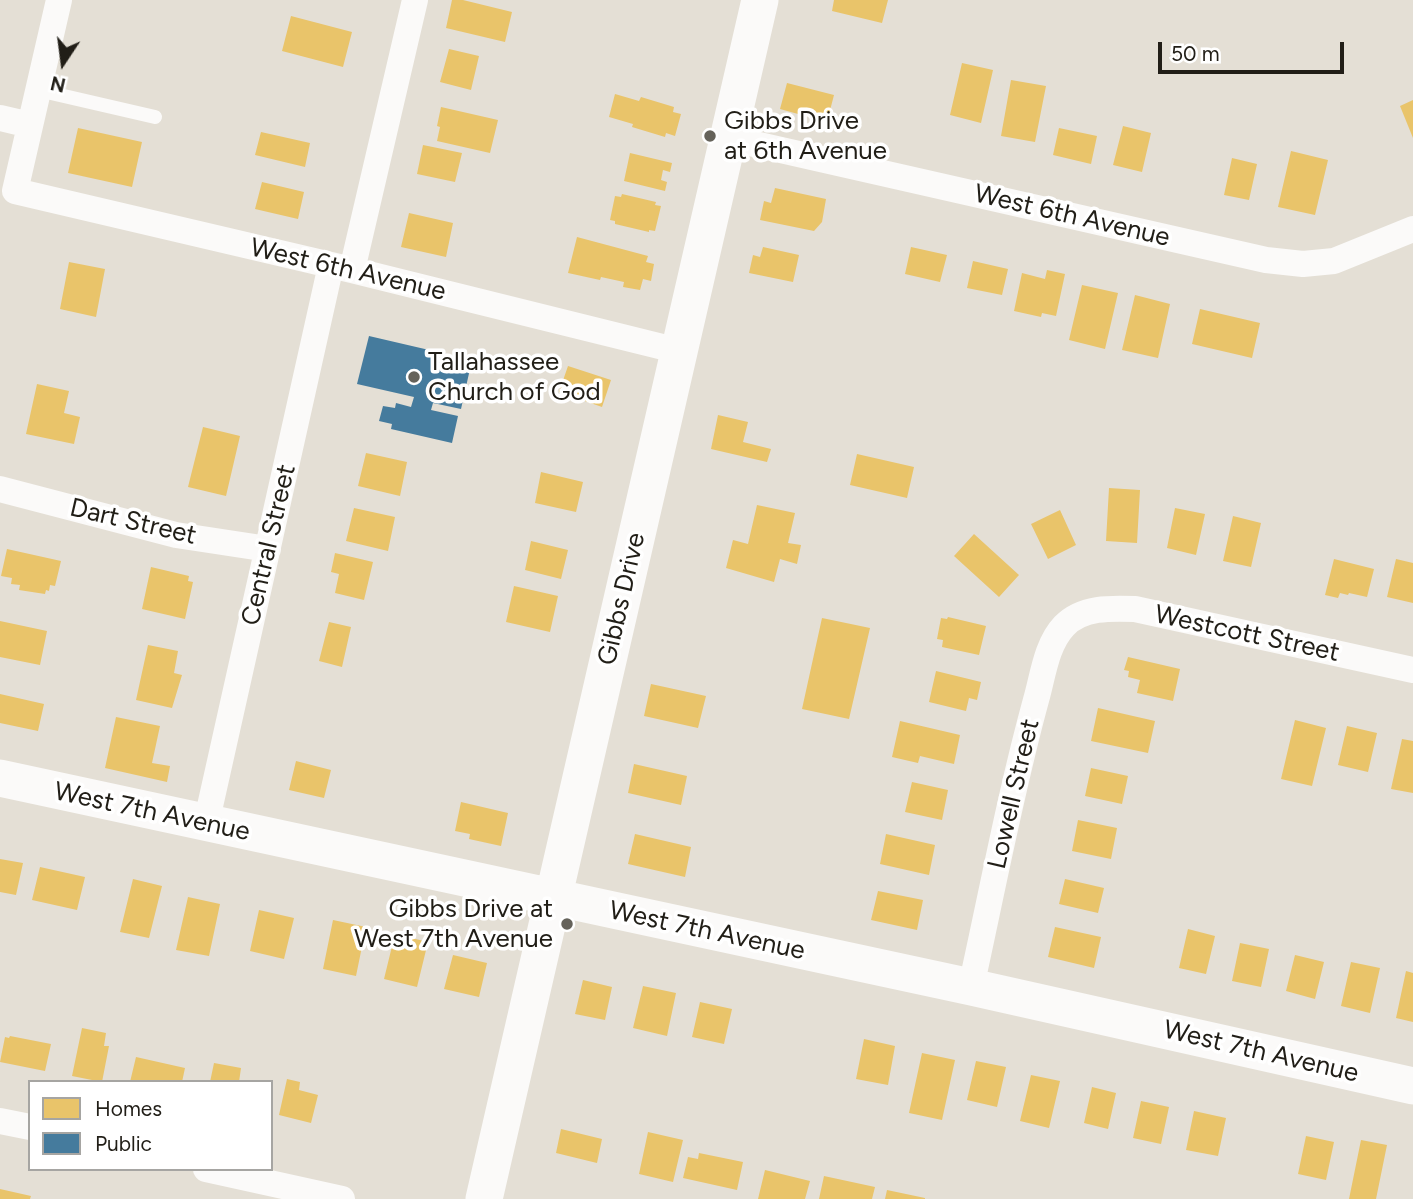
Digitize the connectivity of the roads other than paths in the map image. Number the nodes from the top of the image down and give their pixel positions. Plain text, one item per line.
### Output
1 (59, 0) edge
2 (415, 0) edge
3 (760, 0) edge
4 (38, 90) junction
5 (155, 117) dead end
6 (0, 118) edge
7 (30, 125) junction
8 (728, 138) junction
9 (1413, 229) edge
10 (342, 268) junction
11 (679, 351) junction
12 (0, 489) edge
13 (268, 549) junction
14 (1081, 614) joint
15 (1413, 670) edge
16 (0, 778) edge
17 (206, 824) junction
18 (553, 898) junction
19 (971, 987) junction
20 (1413, 1086) edge
21 (0, 1121) edge
22 (28, 1127) edge
23 (211, 1171) edge
24 (255, 1190) edge
25 (342, 1199) edge
26 (484, 1199) edge

1 - 4 street
2 - 10 street, Central Street
3 - 8 street, Gibbs Drive
4 - 5 lane
4 - 7 street
6 - 7 street
7 - 10 street, West 6th Avenue
8 - 9 street, West 6th Avenue
8 - 11 street, Gibbs Drive
10 - 11 street, West 6th Avenue
10 - 13 street, Central Street
11 - 18 street, Gibbs Drive
12 - 13 street, Dart Street
13 - 17 street, Central Street
14 - 15 street, Westcott Street
14 - 19 street, Lowell Street
16 - 17 street, West 7th Avenue
17 - 18 street, West 7th Avenue
18 - 19 street, West 7th Avenue
18 - 26 street, Gibbs Drive
19 - 20 street, West 7th Avenue
21 - 22 street
23 - 24 street
24 - 25 street

